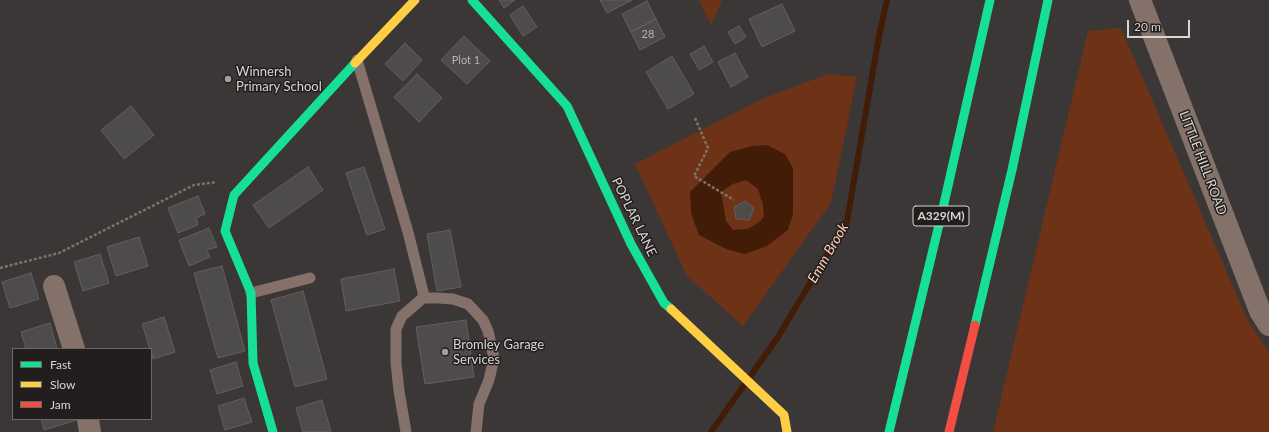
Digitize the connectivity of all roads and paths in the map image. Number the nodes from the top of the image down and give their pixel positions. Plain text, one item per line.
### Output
1 (415, 0) edge
2 (472, 0) edge
3 (990, 0) edge
4 (1048, 0) edge
5 (1140, 0) edge
6 (357, 60) junction
7 (695, 118) dead end
8 (249, 178) junction
9 (734, 200) dead end
10 (0, 268) edge
11 (310, 278) dead end
12 (54, 286) dead end
13 (251, 293) junction
14 (423, 298) junction
15 (1269, 325) edge
16 (74, 348) edge
17 (88, 420) edge
18 (90, 432) edge
19 (273, 432) edge
20 (406, 432) edge
21 (476, 432) edge
22 (787, 432) edge
23 (889, 432) edge
24 (949, 432) edge

1 - 6 main road
2 - 22 main road, POPLAR LANE
3 - 23 main road, A329(M)
4 - 24 main road
5 - 15 street, LITTLE HILL ROAD
6 - 8 main road
6 - 14 lane
7 - 9 path
8 - 10 path
8 - 13 main road
11 - 13 lane
12 - 16 street
13 - 19 main road
14 - 20 lane
14 - 21 lane
17 - 18 street

